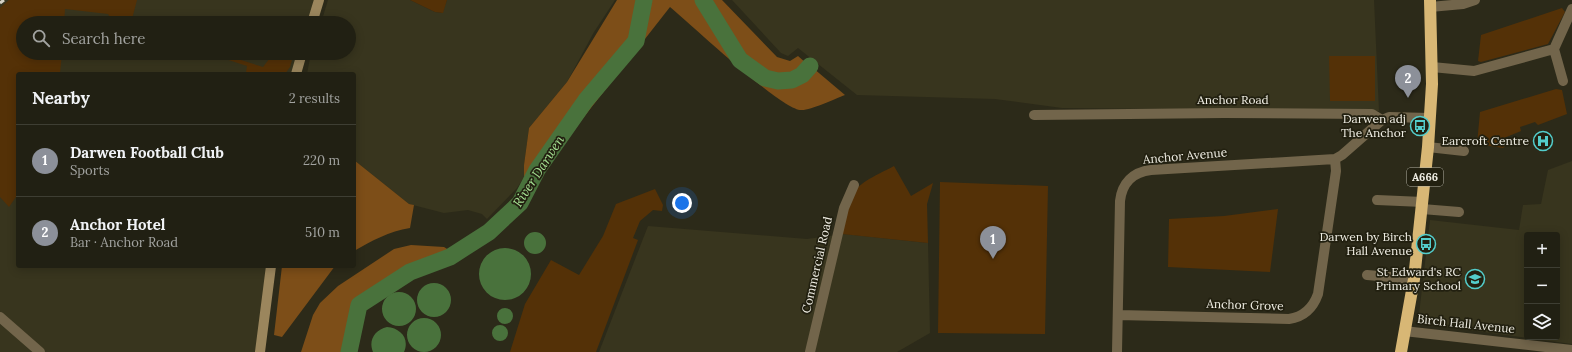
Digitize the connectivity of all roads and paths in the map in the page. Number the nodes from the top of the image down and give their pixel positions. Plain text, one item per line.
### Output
1 (319, 0) edge
2 (1475, 0) edge
3 (1430, 4) edge
4 (1572, 9) edge
5 (314, 16) edge
6 (1554, 49) junction
7 (300, 60) edge
8 (1432, 67) junction
9 (297, 72) edge
10 (1563, 81) dead end
11 (1034, 115) dead end
12 (1430, 118) junction
13 (1382, 120) junction
14 (1428, 147) junction
15 (1464, 151) dead end
16 (1335, 159) junction
17 (854, 185) dead end
18 (1377, 200) dead end
19 (1422, 205) junction
20 (1459, 212) dead end
21 (271, 268) edge
22 (1367, 276) dead end
23 (1414, 279) junction
24 (1118, 315) junction
25 (0, 317) edge
26 (1404, 331) junction
27 (1566, 351) edge
28 (40, 352) edge
29 (260, 352) edge
30 (810, 352) edge
31 (1117, 352) edge
32 (1401, 352) edge

1 - 5 street
2 - 3 street
3 - 8 highway, A666
4 - 6 street
6 - 8 street
6 - 10 street
7 - 9 street
8 - 12 highway, A666
11 - 13 street, Anchor Road
12 - 13 street, Anchor Road
12 - 14 highway, A666
13 - 16 street
14 - 15 street
14 - 19 highway, A666
16 - 24 street, Anchor Avenue
16 - 24 street, Anchor Grove
17 - 30 street, Commercial Road
18 - 19 street
19 - 20 street
19 - 23 highway, A666
21 - 29 street
22 - 23 street
23 - 26 highway, A666
24 - 31 street, Anchor Avenue
25 - 28 street
26 - 27 street, Birch Hall Avenue
26 - 32 highway, A666

